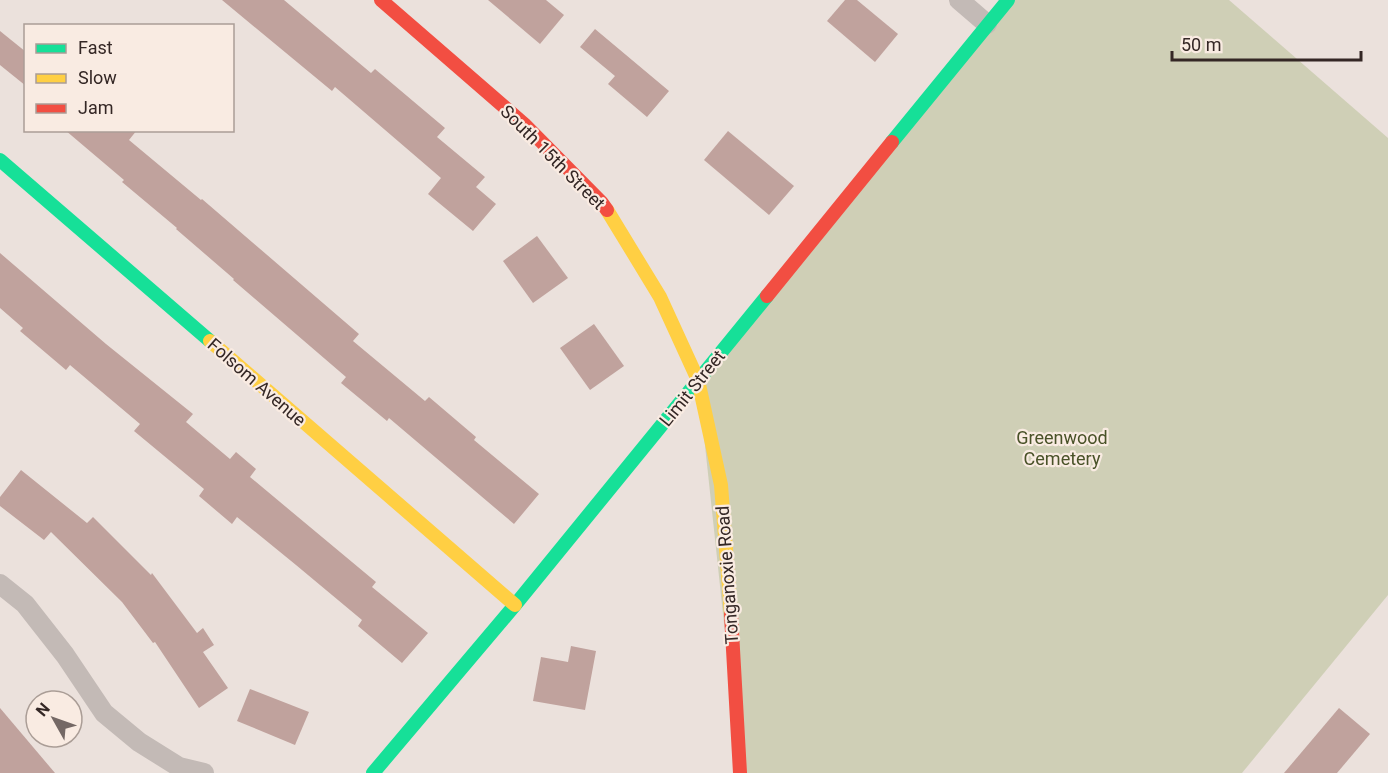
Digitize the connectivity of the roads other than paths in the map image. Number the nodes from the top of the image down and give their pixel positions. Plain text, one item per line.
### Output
1 (381, 0) edge
2 (959, 0) edge
3 (1008, 0) edge
4 (987, 24) junction
5 (0, 160) edge
6 (698, 380) junction
7 (0, 584) edge
8 (515, 605) junction
9 (204, 773) edge
10 (373, 773) edge
11 (740, 773) edge

1 - 6 street, South 15th Street
2 - 4 street
3 - 4 street, Limit Street
4 - 6 street, Limit Street
5 - 8 street, Folsom Avenue
6 - 8 street, Limit Street
6 - 11 street, Tonganoxie Road
7 - 9 street
8 - 10 street, Limit Street

